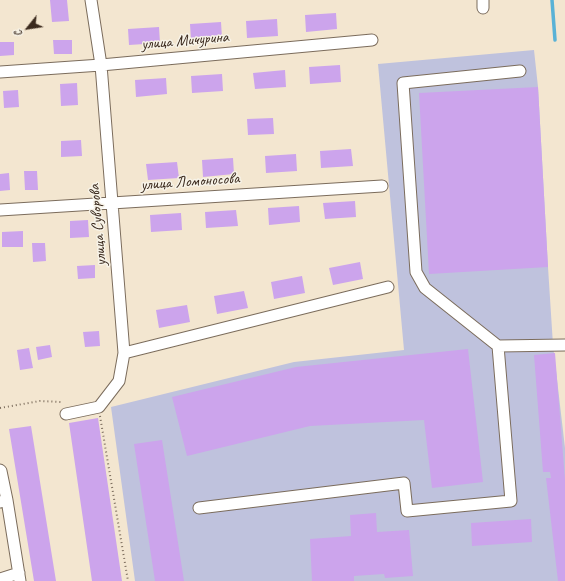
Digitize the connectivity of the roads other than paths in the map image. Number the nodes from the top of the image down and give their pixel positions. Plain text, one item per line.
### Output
1 (91, 0) edge
2 (372, 40) dead end
3 (101, 65) junction
4 (520, 71) dead end
5 (0, 72) edge
6 (382, 186) dead end
7 (112, 203) junction
8 (0, 210) edge
9 (388, 287) dead end
10 (565, 345) edge
11 (498, 346) junction
12 (124, 353) junction
13 (66, 414) road end
14 (0, 470) edge
15 (4, 501) edge
16 (199, 508) dead end
17 (20, 577) edge
18 (0, 579) edge

1 - 3 street, улица Суворова
2 - 3 street, улица Мичурина
3 - 5 street, улица Мичурина
3 - 7 street, улица Суворова
4 - 11 street
6 - 7 street, улица Ломоносова
7 - 8 street, улица Ломоносова
7 - 12 street, улица Суворова
9 - 12 street
10 - 11 street
11 - 16 street
12 - 13 street, улица Суворова
14 - 15 street
15 - 17 street
17 - 18 street

